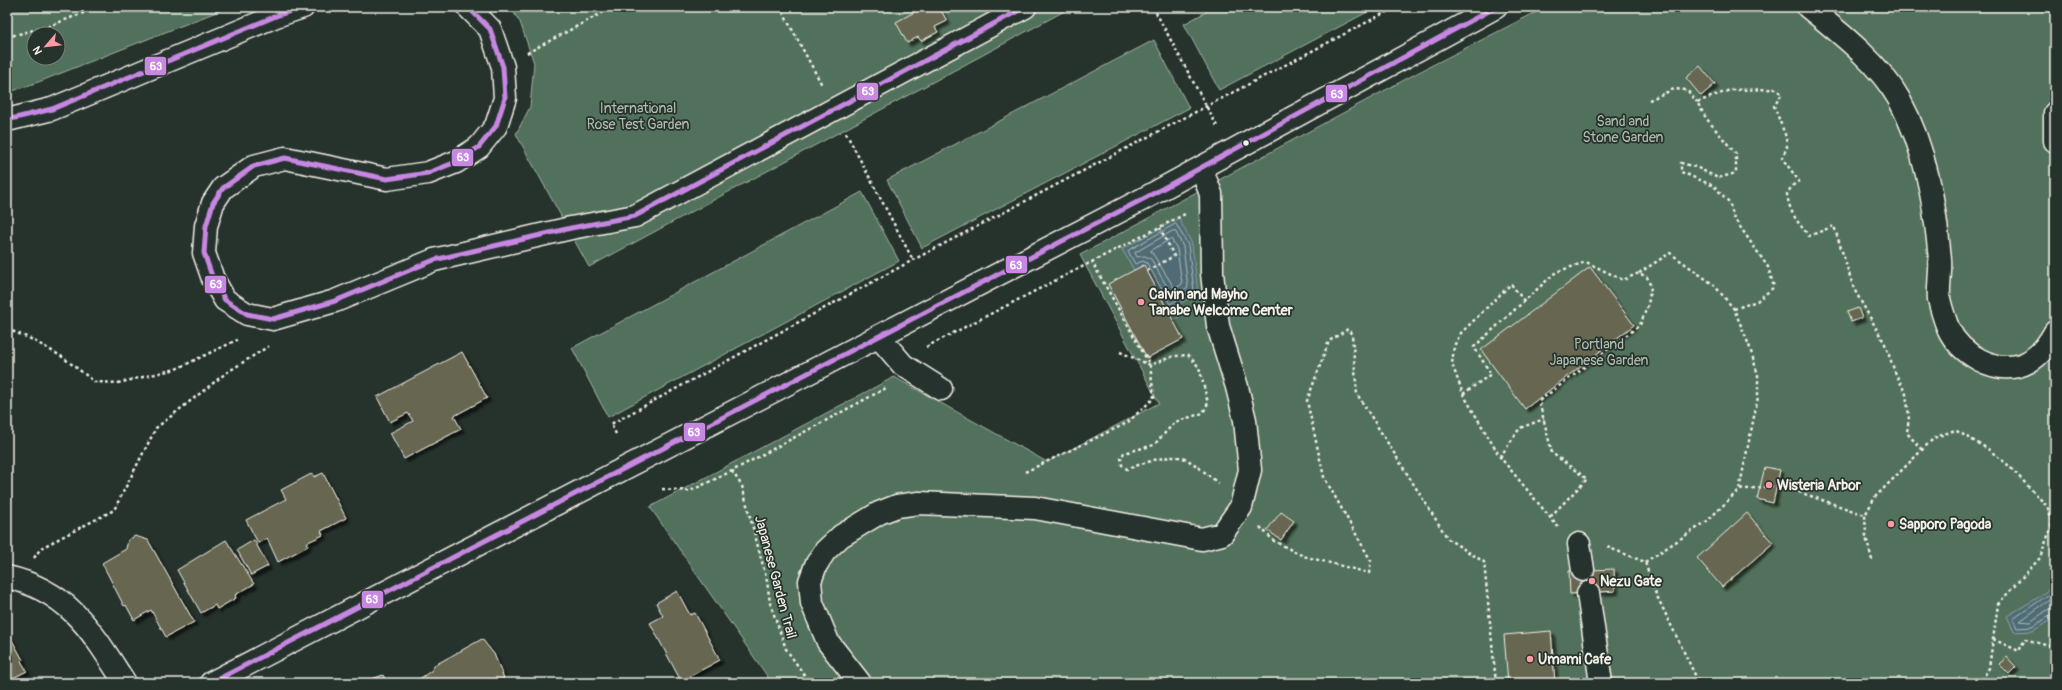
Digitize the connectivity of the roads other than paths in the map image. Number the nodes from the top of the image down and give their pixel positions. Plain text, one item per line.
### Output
1 (303, 7) edge
2 (468, 7) edge
3 (1025, 7) edge
4 (1496, 7) edge
5 (1808, 7) edge
6 (2055, 113) edge
7 (7, 120) edge
8 (2055, 141) edge
9 (1201, 168) junction
10 (2055, 332) edge
11 (879, 337) junction
12 (941, 390) dead end
13 (1579, 544) road end
14 (1583, 570) dead end
15 (7, 576) edge
16 (1588, 593) dead end
17 (126, 683) edge
18 (211, 683) edge
19 (860, 683) edge
20 (1600, 683) edge

1 - 7 street
2 - 3 street
4 - 9 street
5 - 10 street
6 - 8 street
9 - 11 street
9 - 19 street
11 - 12 street
11 - 18 street
13 - 14 street
15 - 17 street
16 - 20 street

